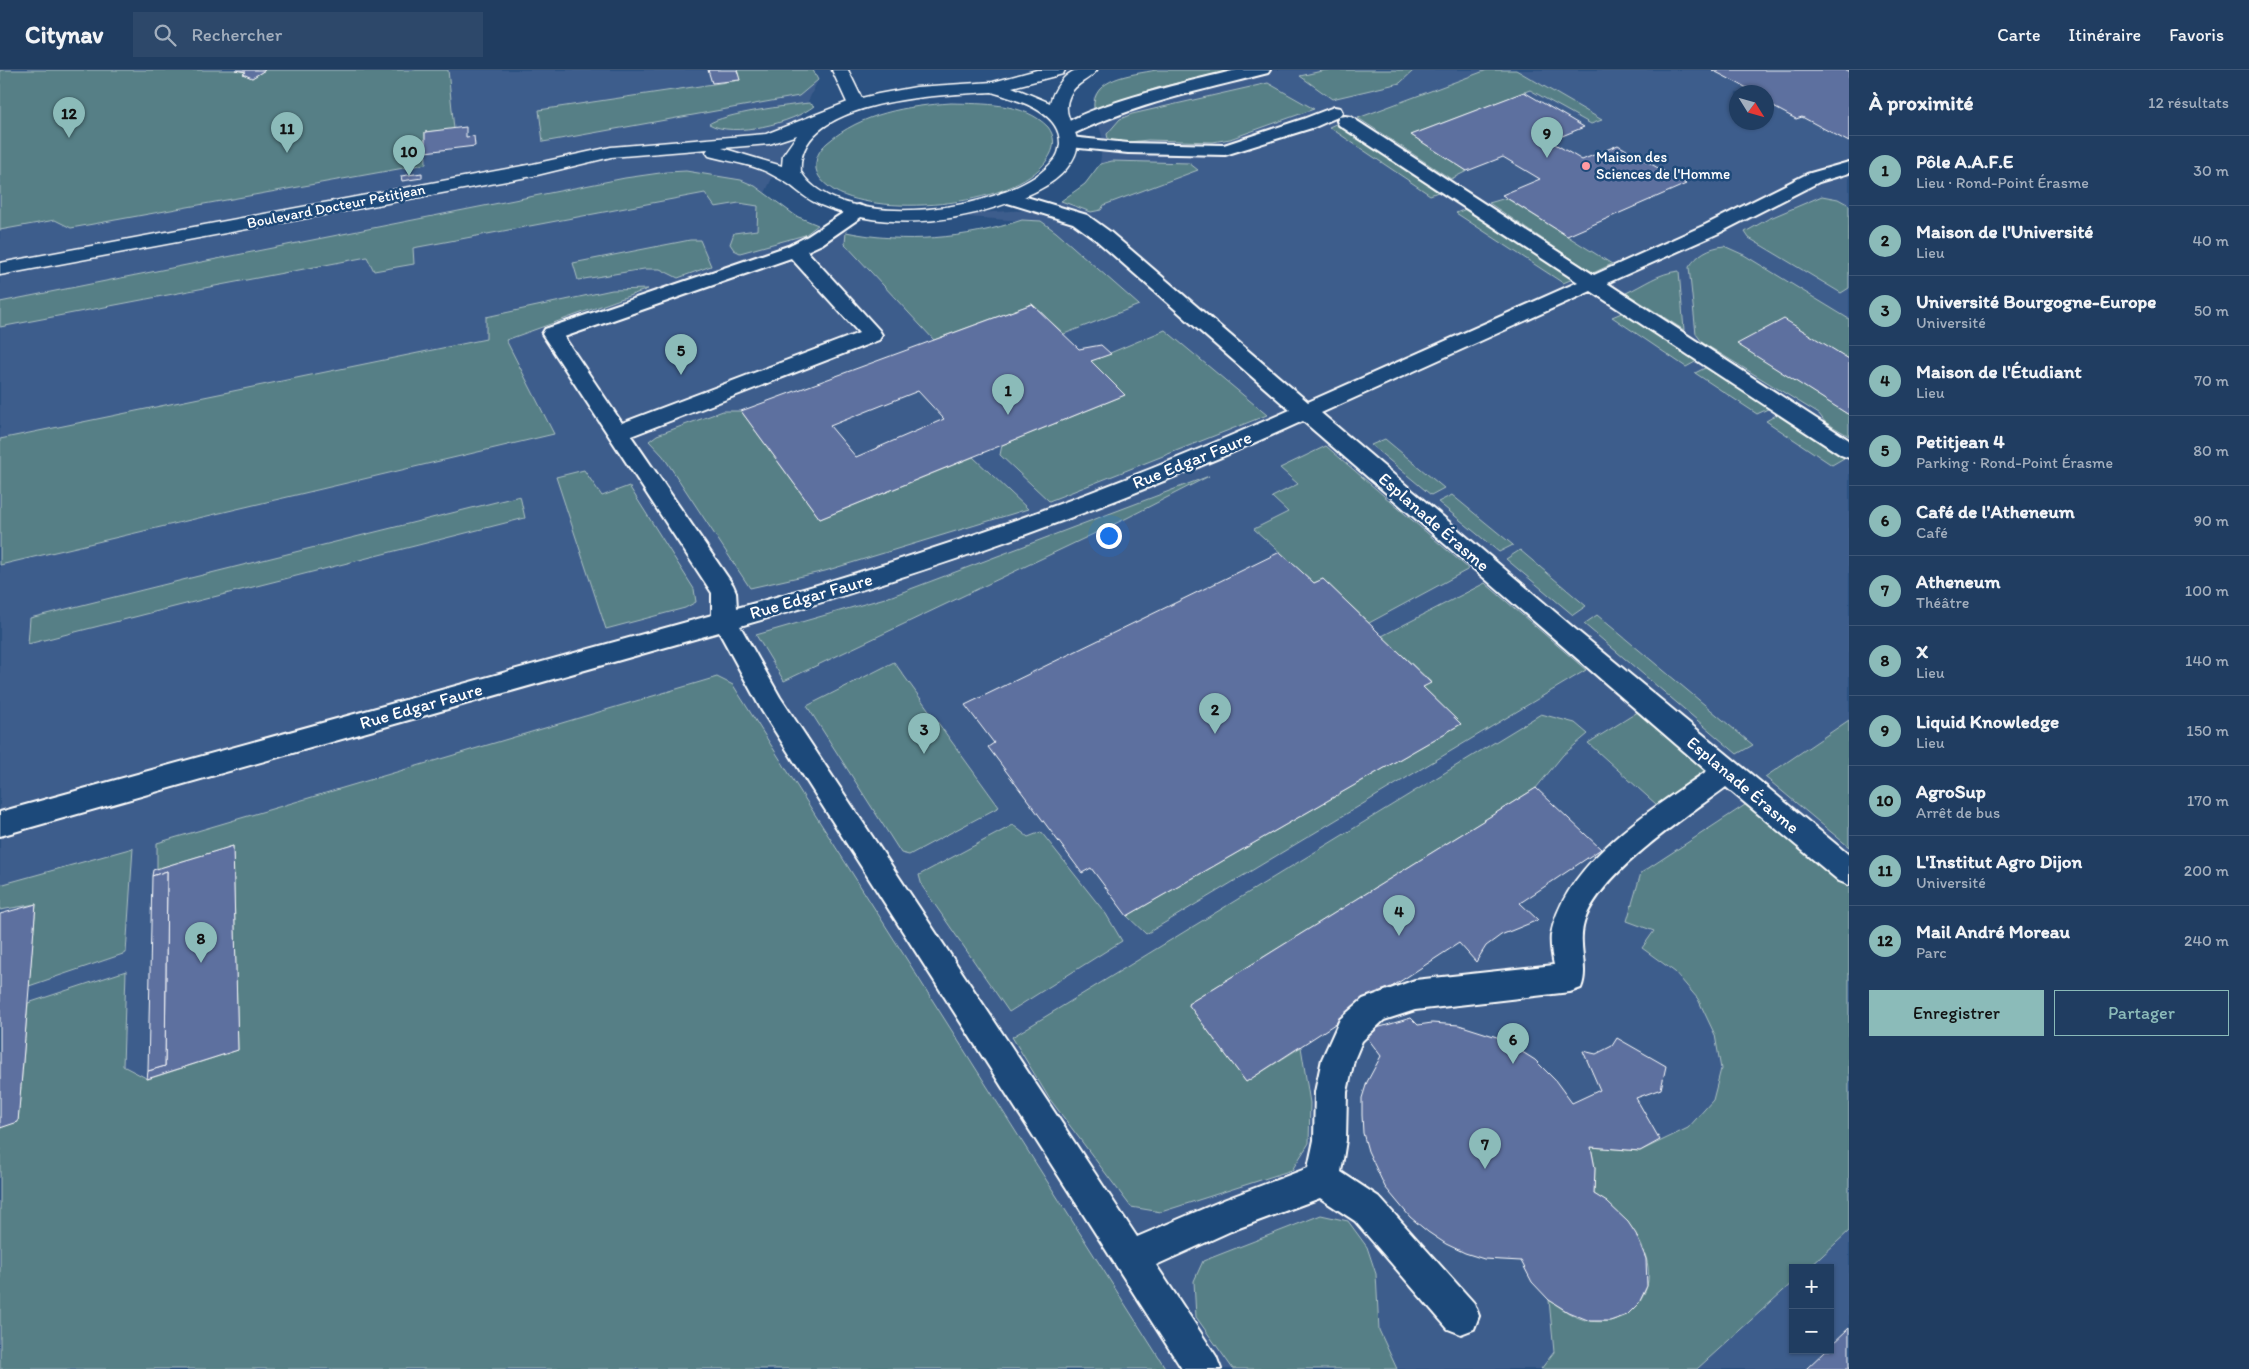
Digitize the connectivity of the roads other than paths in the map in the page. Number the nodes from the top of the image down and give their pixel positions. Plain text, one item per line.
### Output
1 (840, 70) edge
2 (1057, 70) edge
3 (1089, 70) edge
4 (1262, 70) edge
5 (993, 87) junction
6 (856, 105) junction
7 (826, 118) junction
8 (1065, 130) junction
9 (672, 147) junction
10 (1849, 167) edge
11 (800, 184) junction
12 (1007, 198) junction
13 (858, 211) junction
14 (795, 250) junction
15 (0, 269) edge
16 (1592, 284) junction
17 (1305, 411) junction
18 (617, 433) junction
19 (1849, 450) edge
20 (725, 621) junction
21 (1726, 772) junction
22 (0, 824) edge
23 (1849, 872) edge
24 (1323, 1180) junction
25 (1132, 1258) junction
26 (1461, 1316) dead end
27 (1203, 1369) edge

1 - 6 main road
2 - 5 main road
3 - 8 main road
4 - 8 lane
5 - 6 main road
5 - 8 main road
6 - 7 main road
7 - 9 main road, Boulevard Docteur Petitjean
7 - 11 main road
8 - 12 main road, Boulevard Docteur Petitjean
8 - 16 lane
9 - 11 main road, Boulevard Docteur Petitjean
9 - 15 main road, Boulevard Docteur Petitjean
10 - 16 lane, Rue Edgar Faure
11 - 13 main road, Boulevard Docteur Petitjean
12 - 13 main road, Boulevard Docteur Petitjean
12 - 17 lane, Esplanade Érasme
13 - 14 lane
14 - 18 lane
14 - 18 lane
16 - 17 lane, Rue Edgar Faure
16 - 19 lane
17 - 20 lane, Rue Edgar Faure
17 - 21 lane, Esplanade Érasme
18 - 20 lane
20 - 22 lane, Rue Edgar Faure
20 - 25 lane
21 - 23 lane, Esplanade Érasme
21 - 24 lane
24 - 25 lane
24 - 26 lane
25 - 27 lane

